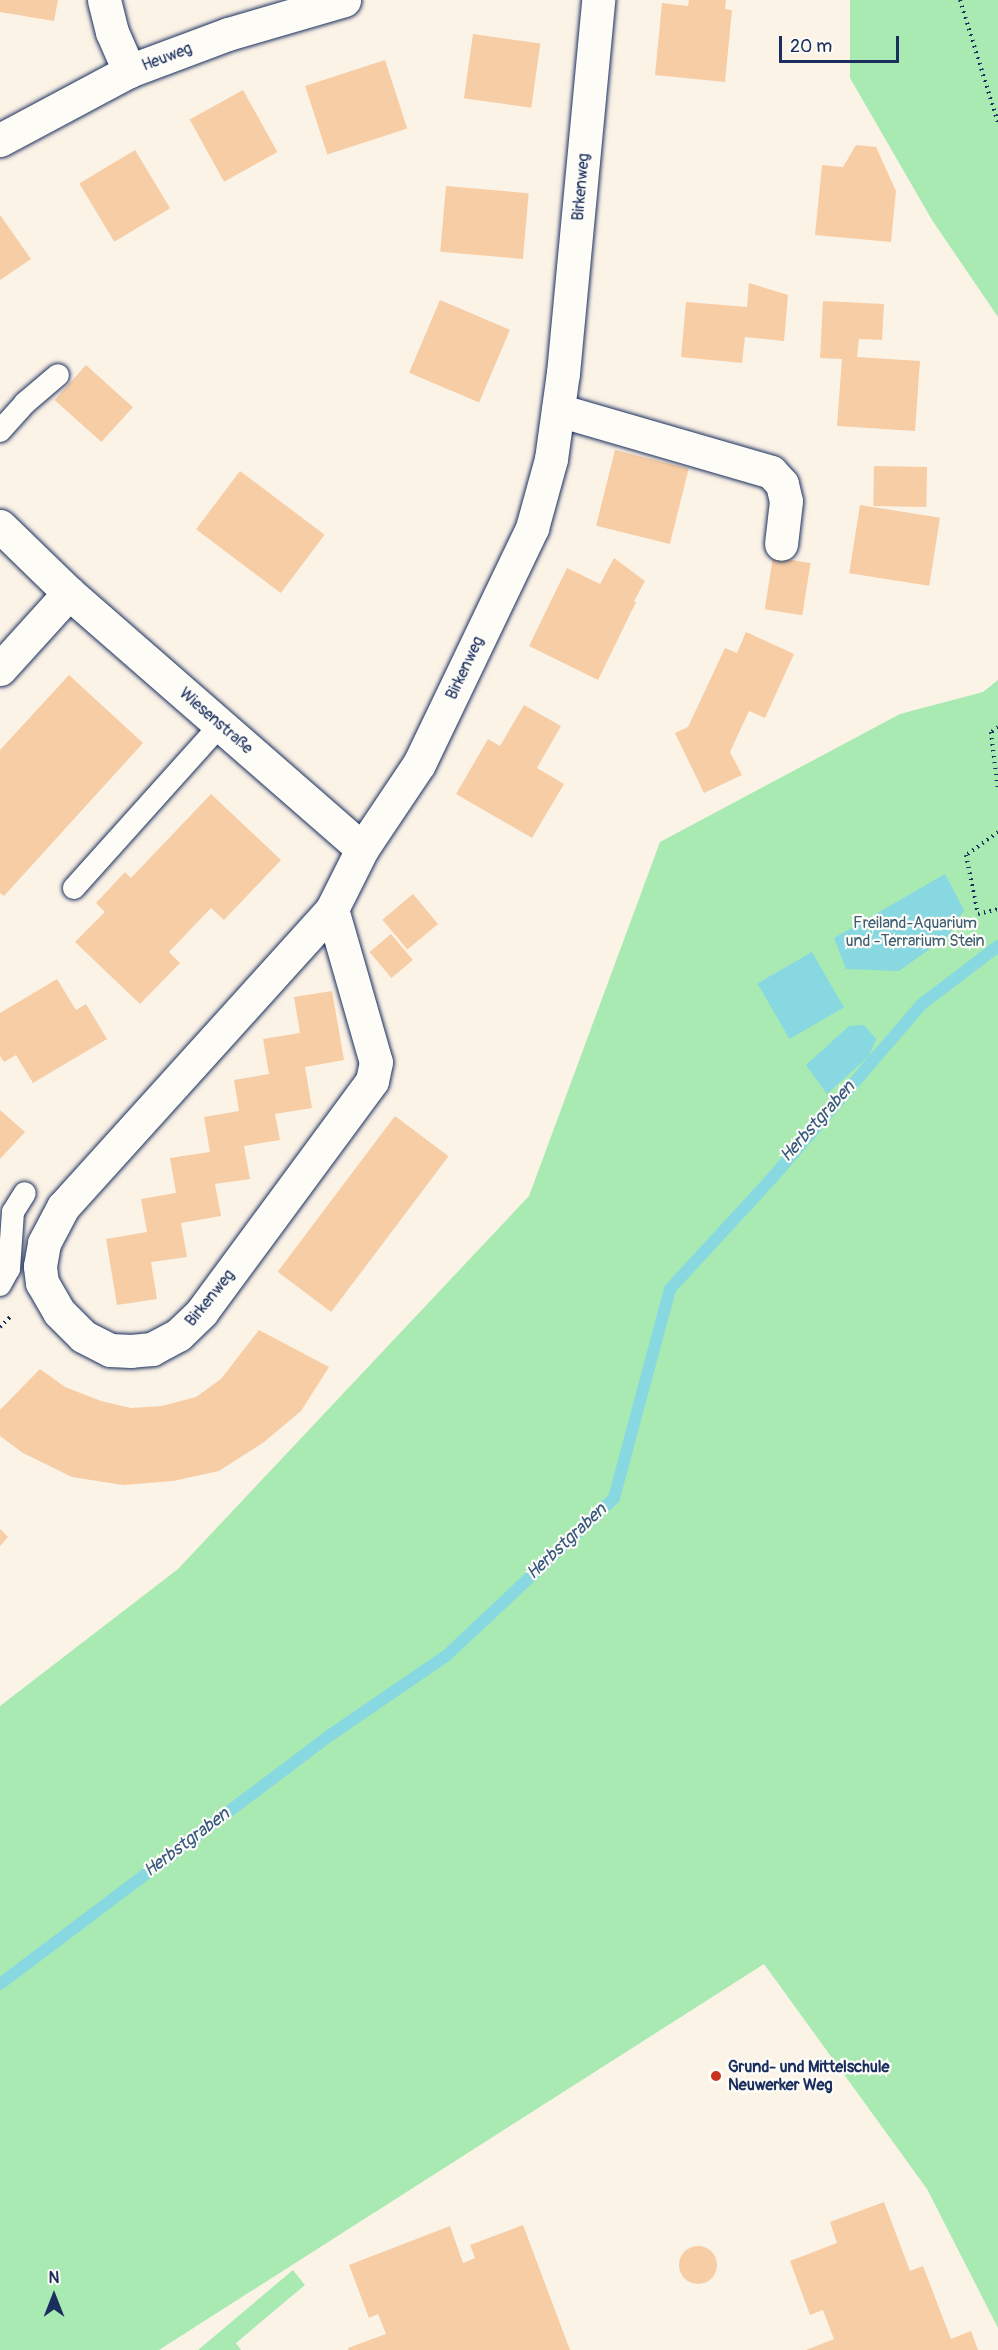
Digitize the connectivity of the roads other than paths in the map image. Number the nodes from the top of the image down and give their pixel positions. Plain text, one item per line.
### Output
1 (104, 0) edge
2 (344, 0) edge
3 (598, 0) edge
4 (129, 71) junction
5 (0, 140) edge
6 (58, 375) dead end
7 (558, 410) junction
8 (0, 431) edge
9 (0, 526) edge
10 (781, 544) dead end
11 (69, 594) junction
12 (0, 669) edge
13 (220, 725) junction
14 (362, 849) junction
15 (74, 888) dead end
16 (332, 909) junction
17 (25, 1192) dead end
18 (0, 1285) edge

1 - 4 street
2 - 4 street, Heuweg
3 - 7 street, Birkenweg
4 - 5 street, Heuweg
6 - 8 lane
7 - 10 street
7 - 14 street, Birkenweg
9 - 11 street, Wiesenstraße
11 - 12 street
11 - 13 street, Wiesenstraße
13 - 14 street, Wiesenstraße
13 - 15 lane
14 - 16 street, Birkenweg
16 - 16 street, Birkenweg
17 - 18 lane

